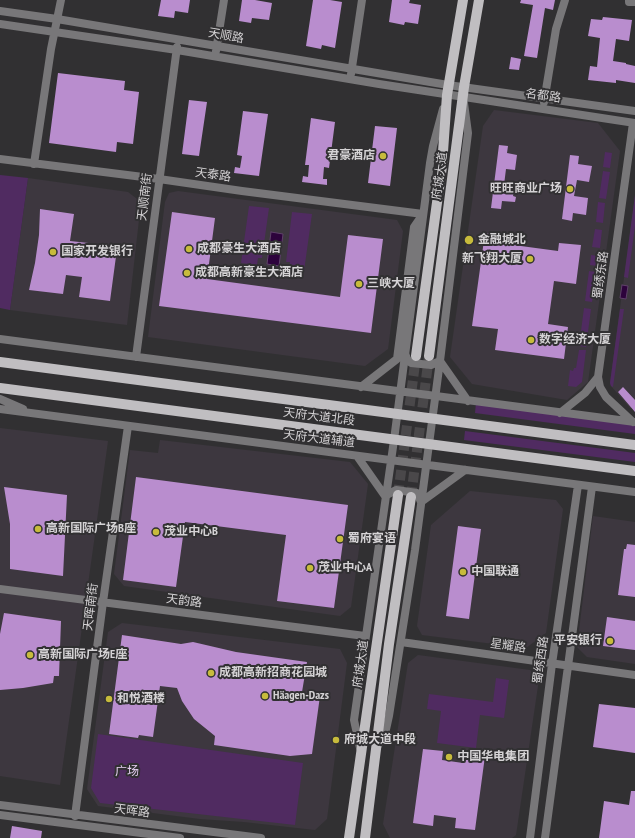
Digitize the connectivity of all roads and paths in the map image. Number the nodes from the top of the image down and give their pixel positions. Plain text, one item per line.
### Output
1 (61, 0) edge
2 (224, 0) edge
3 (362, 0) edge
4 (463, 0) edge
5 (479, 0) edge
6 (565, 0) edge
7 (629, 0) edge
8 (635, 2) edge
9 (0, 11) edge
10 (57, 19) junction
11 (0, 24) edge
12 (54, 32) junction
13 (178, 40) junction
14 (217, 47) junction
15 (177, 50) junction
16 (214, 58) junction
17 (351, 69) junction
18 (350, 79) junction
19 (464, 87) junction
20 (448, 90) junction
21 (464, 97) junction
22 (545, 98) junction
23 (543, 108) junction
24 (635, 111) edge
25 (634, 123) edge
26 (0, 159) edge
27 (34, 164) junction
28 (159, 179) junction
29 (423, 214) junction
30 (0, 339) edge
31 (405, 352) junction
32 (416, 356) tunnel mouth
33 (429, 356) tunnel mouth
34 (136, 357) junction
35 (440, 361) junction
36 (0, 362) edge
37 (598, 377) junction
38 (361, 387) junction
39 (0, 388) edge
40 (400, 392) junction
41 (435, 396) junction
42 (0, 399) edge
43 (468, 401) junction
44 (0, 409) edge
45 (31, 413) junction
46 (560, 413) junction
47 (397, 414) junction
48 (432, 418) junction
49 (634, 422) edge
50 (128, 426) junction
51 (394, 440) junction
52 (428, 444) junction
53 (635, 445) edge
54 (357, 456) junction
55 (390, 460) junction
56 (426, 465) junction
57 (465, 470) junction
58 (635, 471) edge
59 (578, 485) junction
60 (592, 487) junction
61 (635, 492) edge
62 (398, 494) tunnel mouth
63 (385, 496) junction
64 (411, 497) tunnel mouth
65 (421, 502) junction
66 (0, 589) edge
67 (103, 602) junction
68 (365, 636) junction
69 (401, 642) junction
70 (552, 664) junction
71 (567, 666) junction
72 (635, 675) edge
73 (376, 748) junction
74 (361, 752) junction
75 (0, 805) edge
76 (0, 815) edge
77 (75, 816) junction
78 (143, 832) edge
79 (180, 838) edge
80 (261, 838) edge
81 (349, 838) edge
82 (365, 838) edge
83 (530, 838) edge
84 (545, 838) edge

1 - 10 street
2 - 14 street
3 - 17 street
4 - 20 main road, 府城大道
5 - 19 main road, 府城大道
6 - 22 street
7 - 8 street
9 - 10 street, 天顺路
10 - 12 street
10 - 13 street, 天顺路
11 - 12 street, 天顺路
12 - 15 street, 天顺路
12 - 27 street
13 - 14 street, 天顺路
13 - 15 street, 天顺南街
14 - 16 street
14 - 17 street, 天顺路
15 - 16 street, 天顺路
15 - 28 street, 天顺南街
16 - 18 street, 天顺路
17 - 18 street
17 - 20 street, 天顺路
18 - 20 street, 天顺路
19 - 20 street
19 - 21 main road, 府城大道
19 - 22 street
20 - 21 street, 名都路
20 - 29 street
20 - 32 main road, 府城大道
21 - 23 street, 名都路
21 - 33 main road, 府城大道
21 - 35 street
22 - 23 street
22 - 24 street
23 - 25 street, 名都路
25 - 37 street, 蜀绣东路
26 - 27 street, 天泰路
27 - 28 street, 天泰路
28 - 29 street, 天泰路
28 - 34 street, 天顺南街
29 - 31 street
29 - 38 street
30 - 34 street
31 - 35 street
31 - 40 street
34 - 38 street
35 - 41 street
35 - 43 street
36 - 47 main road, 天府大道北段
37 - 46 street
37 - 49 street
38 - 40 street
39 - 51 main road, 天府大道北段
40 - 41 street
40 - 47 street
41 - 43 street
41 - 48 street
42 - 45 street
43 - 46 street
44 - 45 street, 天府大道辅道
45 - 50 street, 天府大道辅道
46 - 49 street
47 - 48 main road, 天府大道北段
47 - 51 street
48 - 52 street
48 - 53 main road, 天府大道北段
50 - 54 street, 天府大道辅道
50 - 67 street, 天晖南街
51 - 52 main road, 天府大道北段
51 - 55 street
52 - 56 street
52 - 58 main road, 天府大道北段
54 - 55 street, 天府大道辅道
54 - 63 street
55 - 56 street, 天府大道辅道
55 - 63 street
56 - 57 street, 天府大道辅道
56 - 65 street
57 - 59 street, 天府大道辅道
57 - 65 street
59 - 60 street, 天府大道辅道
59 - 70 street, 蜀绣西路
60 - 61 street, 天府大道辅道
60 - 71 street
62 - 74 main road, 府城大道
63 - 65 street
63 - 68 street
64 - 73 main road, 府城大道
65 - 69 street
66 - 67 street, 天韵路
67 - 68 street, 天韵路
67 - 77 street, 天晖南街
68 - 74 street
69 - 70 street, 星耀路
69 - 73 street
70 - 71 street, 星耀路
70 - 83 street, 蜀绣西路
71 - 72 street, 星耀路
71 - 84 street
73 - 82 main road, 府城大道
74 - 81 main road, 府城大道
75 - 77 street, 天晖路
76 - 78 street, 天晖路
77 - 78 street, 天晖路
78 - 79 street, 天晖路
78 - 80 street, 天晖路

